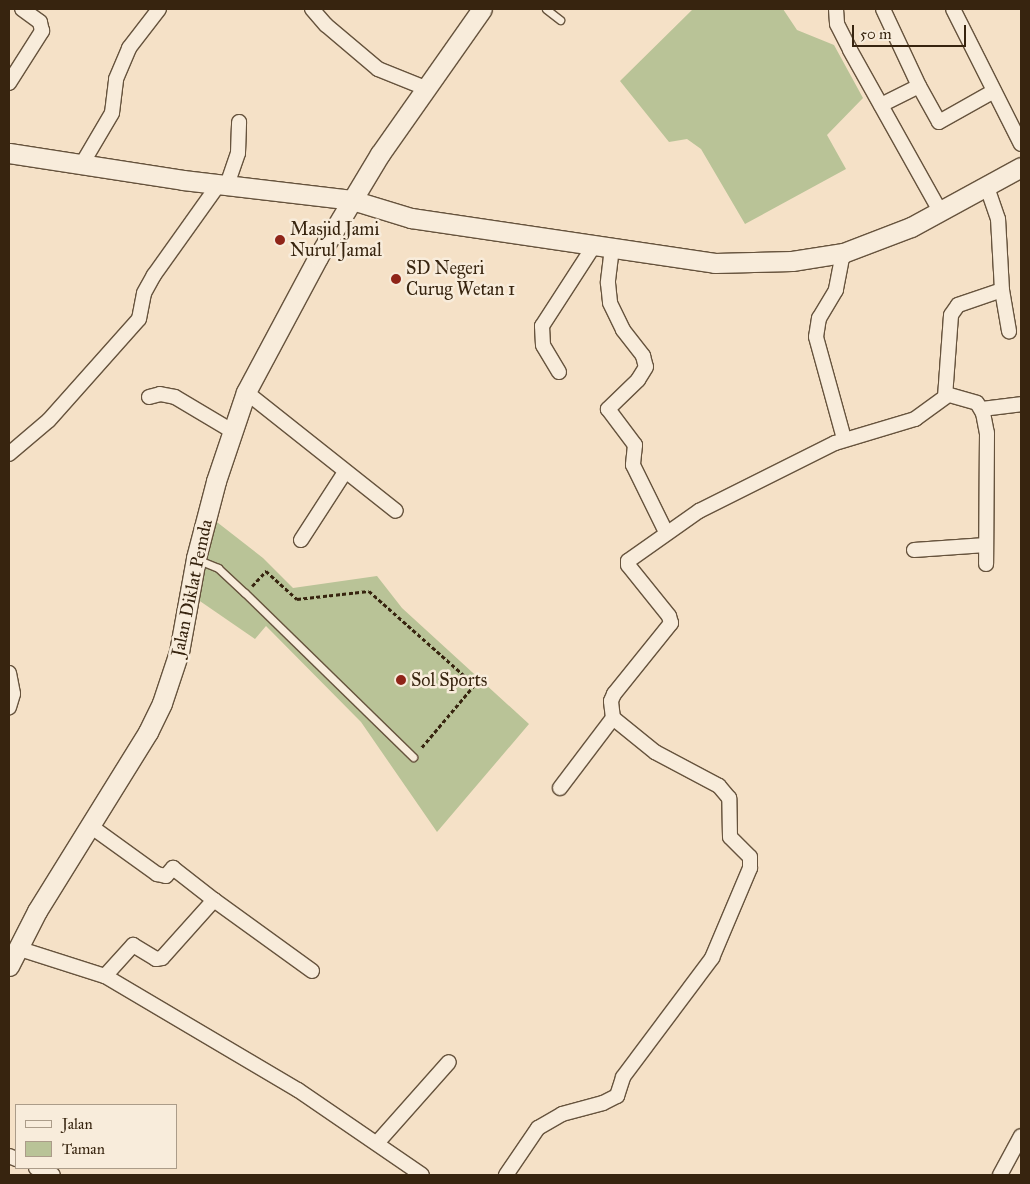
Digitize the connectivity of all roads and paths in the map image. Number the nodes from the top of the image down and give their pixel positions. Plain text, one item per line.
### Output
1 (159, 9) edge
2 (312, 9) edge
3 (482, 9) edge
4 (546, 9) edge
5 (836, 9) edge
6 (882, 9) edge
7 (953, 9) edge
8 (31, 11) edge
9 (560, 20) dead end
10 (9, 83) edge
11 (919, 86) junction
12 (425, 88) junction
13 (994, 91) junction
14 (881, 104) junction
15 (239, 122) dead end
16 (1021, 144) edge
17 (9, 152) edge
18 (82, 164) junction
19 (1021, 167) edge
20 (223, 185) junction
21 (986, 185) junction
22 (352, 200) junction
23 (940, 211) junction
24 (603, 246) junction
25 (843, 253) junction
26 (1002, 290) junction
27 (1009, 331) dead end
28 (559, 372) dead end
29 (246, 392) junction
30 (946, 394) junction
31 (150, 397) dead end
32 (1021, 404) edge
33 (982, 409) junction
34 (232, 431) junction
35 (844, 439) junction
36 (9, 454) edge
37 (345, 472) junction
38 (396, 512) dead end
39 (666, 532) junction
40 (302, 540) dead end
41 (986, 545) junction
42 (914, 550) dead end
43 (196, 558) junction
44 (986, 564) dead end
45 (245, 593) junction
46 (9, 673) edge
47 (9, 707) edge
48 (613, 718) junction
49 (413, 757) joint
50 (560, 788) dead end
51 (89, 825) junction
52 (214, 900) junction
53 (17, 948) junction
54 (9, 966) edge
55 (312, 972) dead end
56 (105, 976) junction
57 (449, 1062) dead end
58 (1021, 1136) edge
59 (378, 1144) junction
60 (38, 1169) edge
61 (53, 1175) edge
62 (422, 1175) edge
63 (506, 1175) edge
64 (1000, 1175) edge

1 - 18 street
2 - 12 street
3 - 12 street, Jalan Diklat Pemda
4 - 9 lane
5 - 14 street
6 - 11 street
7 - 13 street
8 - 10 street
11 - 13 street
11 - 14 street
12 - 22 street, Jalan Diklat Pemda
13 - 16 street
14 - 23 street
15 - 20 street
17 - 18 street
18 - 20 street
19 - 21 street
20 - 22 street
20 - 36 street
21 - 23 street
21 - 26 street
22 - 24 street
22 - 29 street, Jalan Diklat Pemda
23 - 25 street
24 - 25 street
24 - 28 street
24 - 39 street
25 - 35 street
26 - 27 street
26 - 30 street
29 - 34 street, Jalan Diklat Pemda
29 - 37 street
30 - 33 street
30 - 35 street
31 - 34 street
32 - 33 street
33 - 41 street
34 - 43 street, Jalan Diklat Pemda
35 - 39 street
37 - 38 street
37 - 40 street
39 - 48 street
41 - 42 street
41 - 44 street
43 - 45 lane
43 - 51 street, Jalan Diklat Pemda
45 - 49 lane
45 - 49 path
46 - 47 street
48 - 50 street
48 - 63 street
51 - 52 street
51 - 53 street, Jalan Diklat Pemda
52 - 55 street
52 - 56 street
53 - 54 street, Jalan Diklat Pemda
53 - 56 street
56 - 59 street
57 - 59 street
58 - 64 street
59 - 62 street
60 - 61 street

